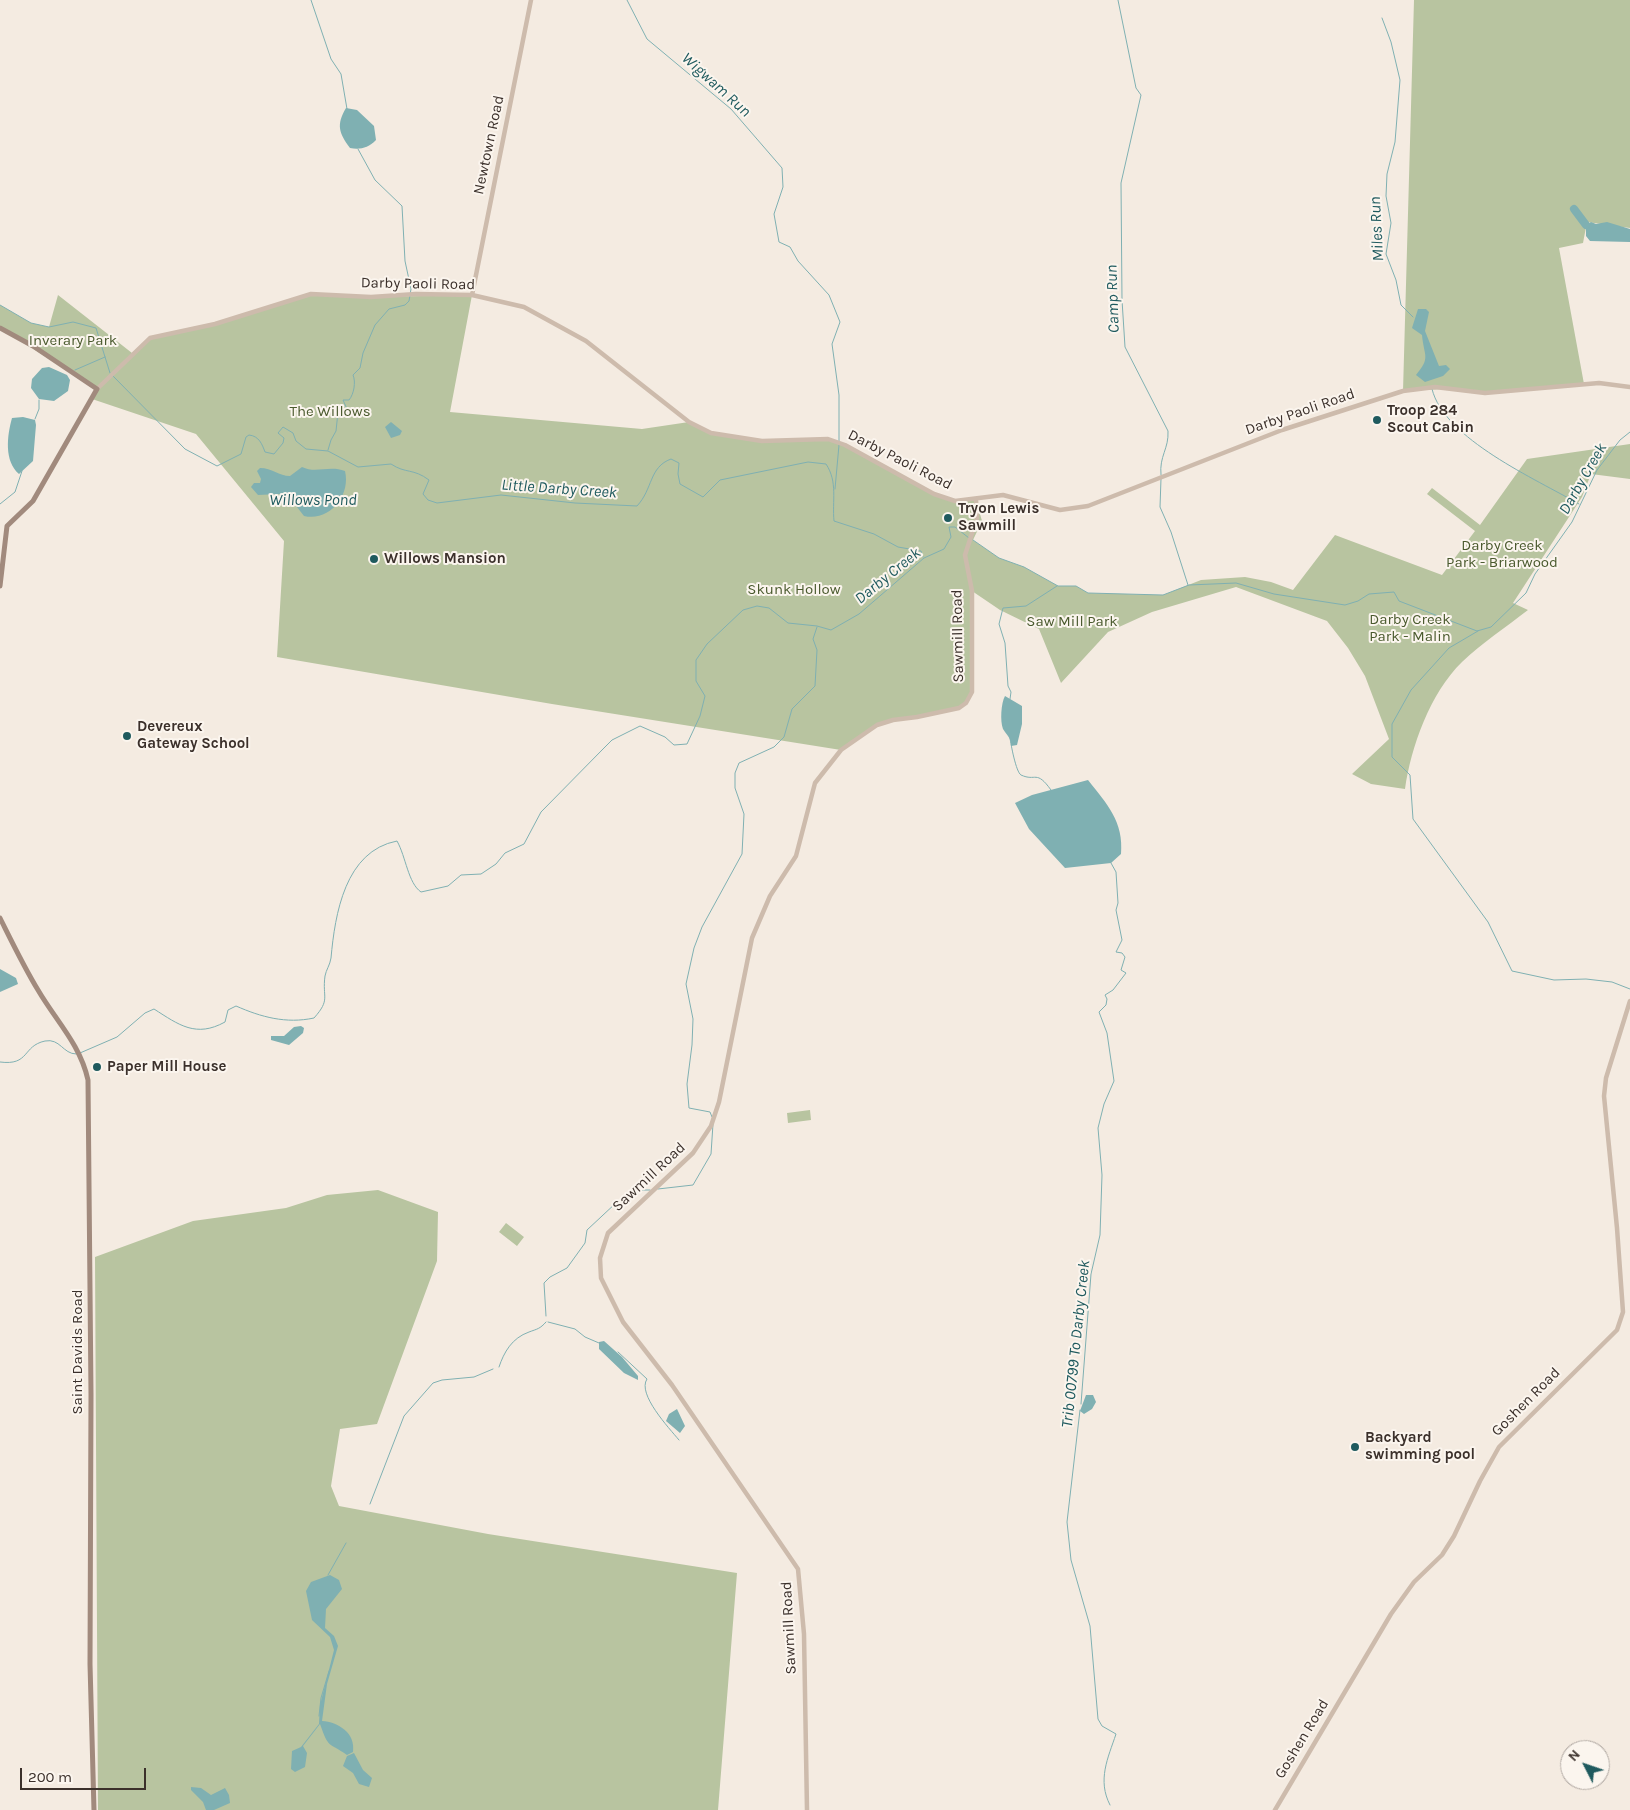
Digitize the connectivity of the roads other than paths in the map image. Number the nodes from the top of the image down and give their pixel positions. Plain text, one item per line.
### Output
1 (531, 0) edge
2 (472, 295) junction
3 (0, 328) edge
4 (1630, 388) edge
5 (97, 389) junction
6 (976, 500) junction
7 (0, 586) edge
8 (0, 918) edge
9 (1630, 1001) edge
10 (94, 1810) edge
11 (807, 1810) edge
12 (1275, 1810) edge

1 - 2 street, Newtown Road
2 - 5 street, Darby Paoli Road
2 - 6 street, Darby Paoli Road
3 - 5 main road
4 - 6 street, Darby Paoli Road
5 - 7 main road, Darby Paoli Road
6 - 11 street, Sawmill Road
8 - 10 main road, Saint Davids Road
9 - 12 street, Goshen Road

